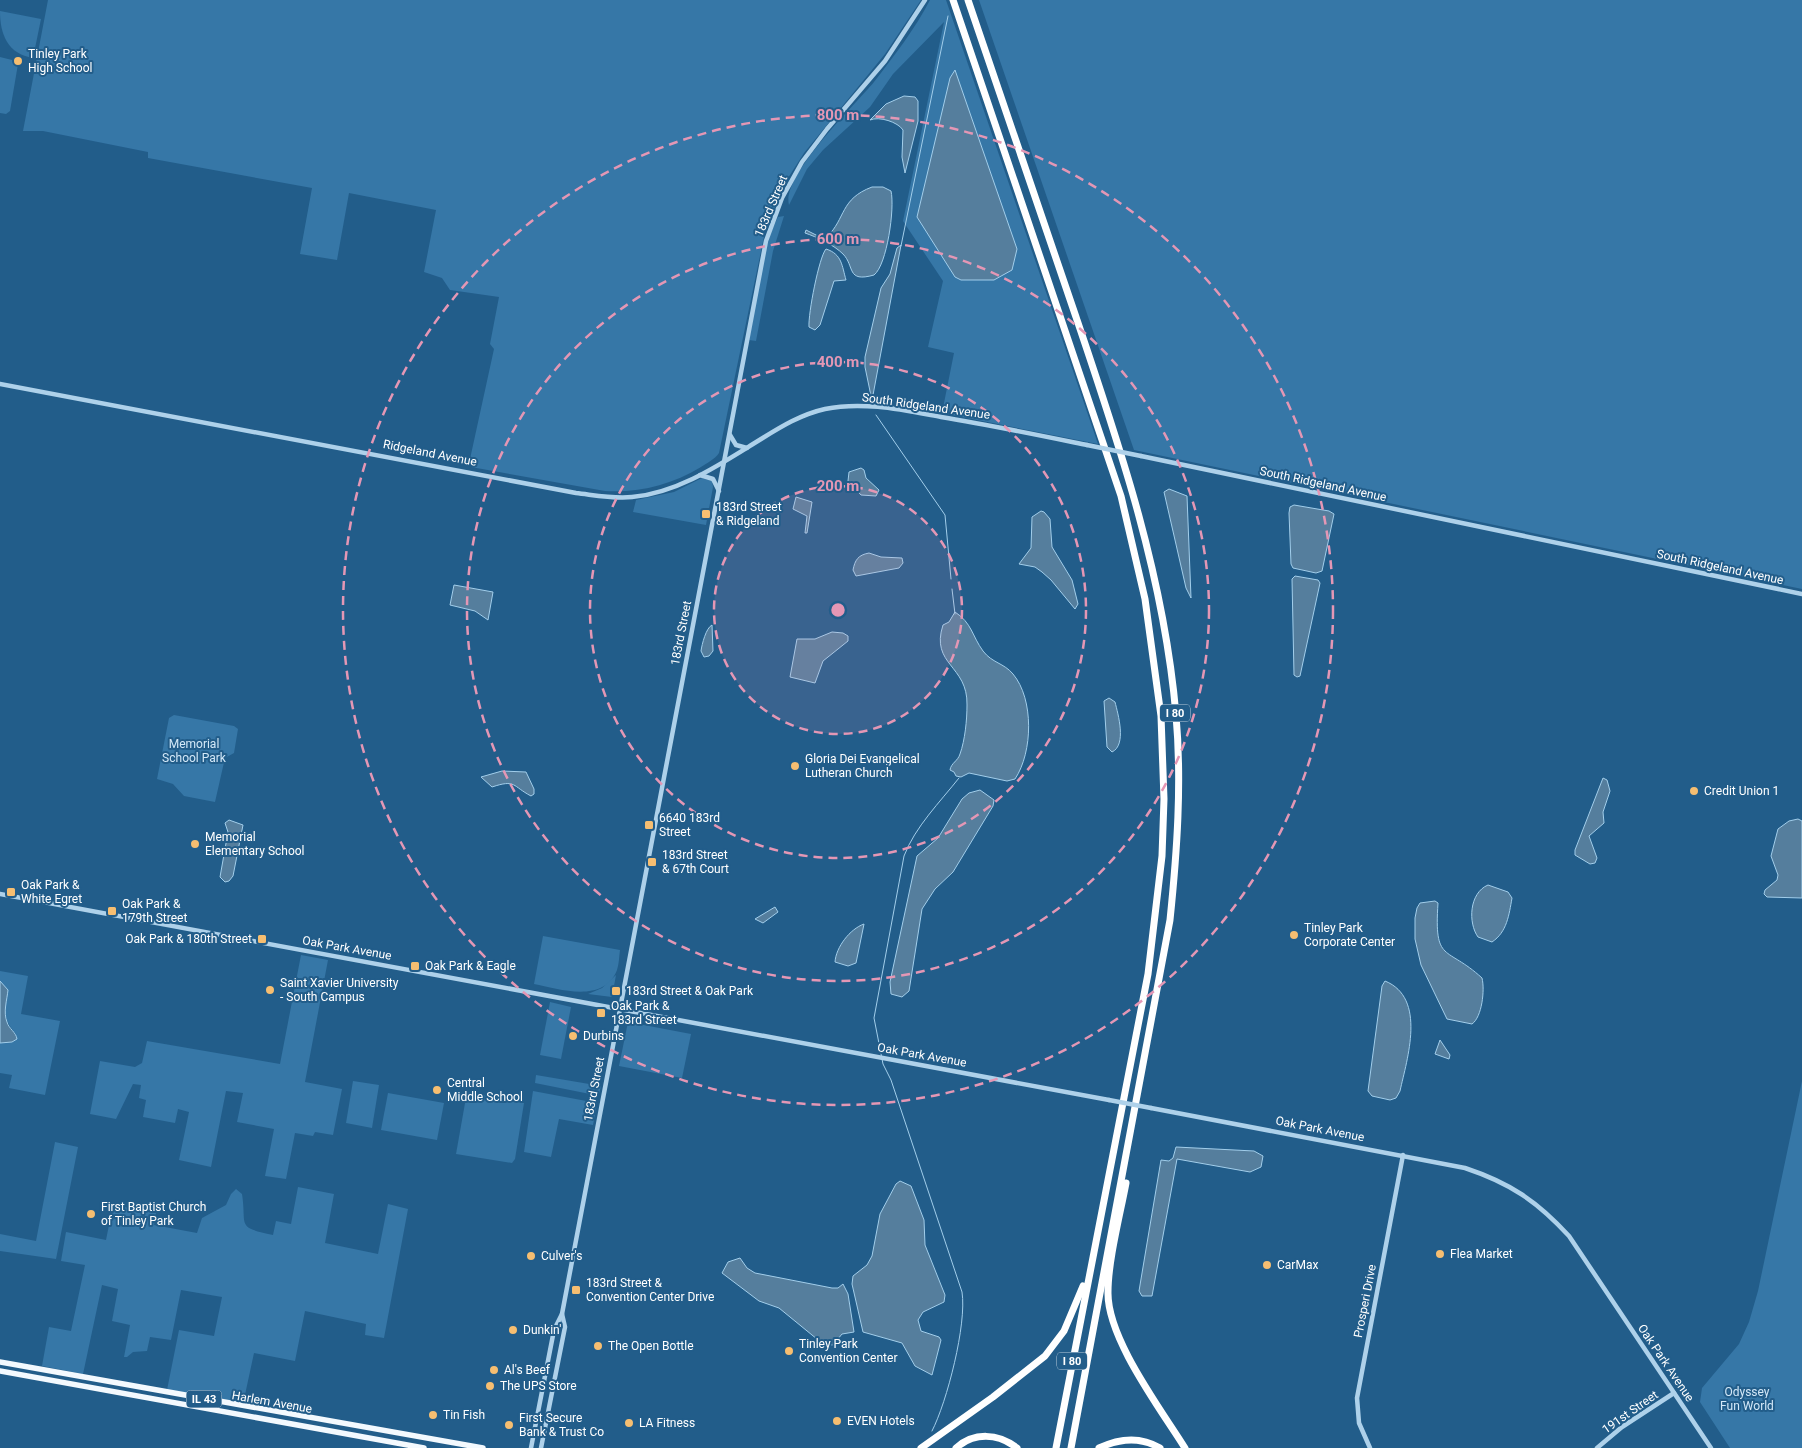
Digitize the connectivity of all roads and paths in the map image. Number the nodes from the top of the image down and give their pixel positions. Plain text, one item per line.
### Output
1 (925, 0) edge
2 (952, 0) edge
3 (968, 0) edge
4 (0, 384) edge
5 (839, 407) joint
6 (730, 434) junction
7 (747, 448) junction
8 (725, 462) junction
9 (699, 475) junction
10 (719, 491) junction
11 (1802, 594) edge
12 (0, 894) edge
13 (620, 1008) junction
14 (1134, 1114) junction
15 (1404, 1156) junction
16 (1088, 1274) junction
17 (562, 1314) junction
18 (0, 1362) edge
19 (0, 1371) edge
20 (1674, 1394) junction
21 (424, 1448) edge
22 (483, 1448) edge
23 (531, 1448) edge
24 (541, 1448) edge
25 (921, 1448) edge
26 (956, 1448) edge
27 (1017, 1448) edge
28 (1056, 1448) edge
29 (1071, 1448) edge
30 (1099, 1448) edge
31 (1160, 1448) edge
32 (1185, 1448) edge
33 (1370, 1448) edge
34 (1597, 1448) edge
35 (1711, 1448) edge

1 - 6 street, 183rd Street
2 - 16 highway, I 80
3 - 14 highway, I 80
4 - 9 street, Ridgeland Avenue
5 - 7 street, Ridgeland Avenue
5 - 11 street, South Ridgeland Avenue, bridge
6 - 7 street
6 - 8 street, 183rd Street
7 - 8 street, Ridgeland Avenue
8 - 9 street, Ridgeland Avenue
8 - 10 street, 183rd Street
9 - 10 street
10 - 13 street, 183rd Street
12 - 13 street, Oak Park Avenue
13 - 15 street, Oak Park Avenue, bridge
13 - 17 street, 183rd Street
14 - 29 highway, I 80
14 - 32 highway
15 - 20 street, Oak Park Avenue
15 - 33 street, Prosperi Drive
16 - 25 highway
16 - 28 highway, I 80
17 - 23 street, 183rd Street
17 - 24 street, 183rd Street
18 - 22 main road, Harlem Avenue / IL 43
19 - 21 main road, Harlem Avenue / IL 43
20 - 34 street, 191st Street
20 - 35 street, Oak Park Avenue
26 - 27 highway
30 - 31 highway

